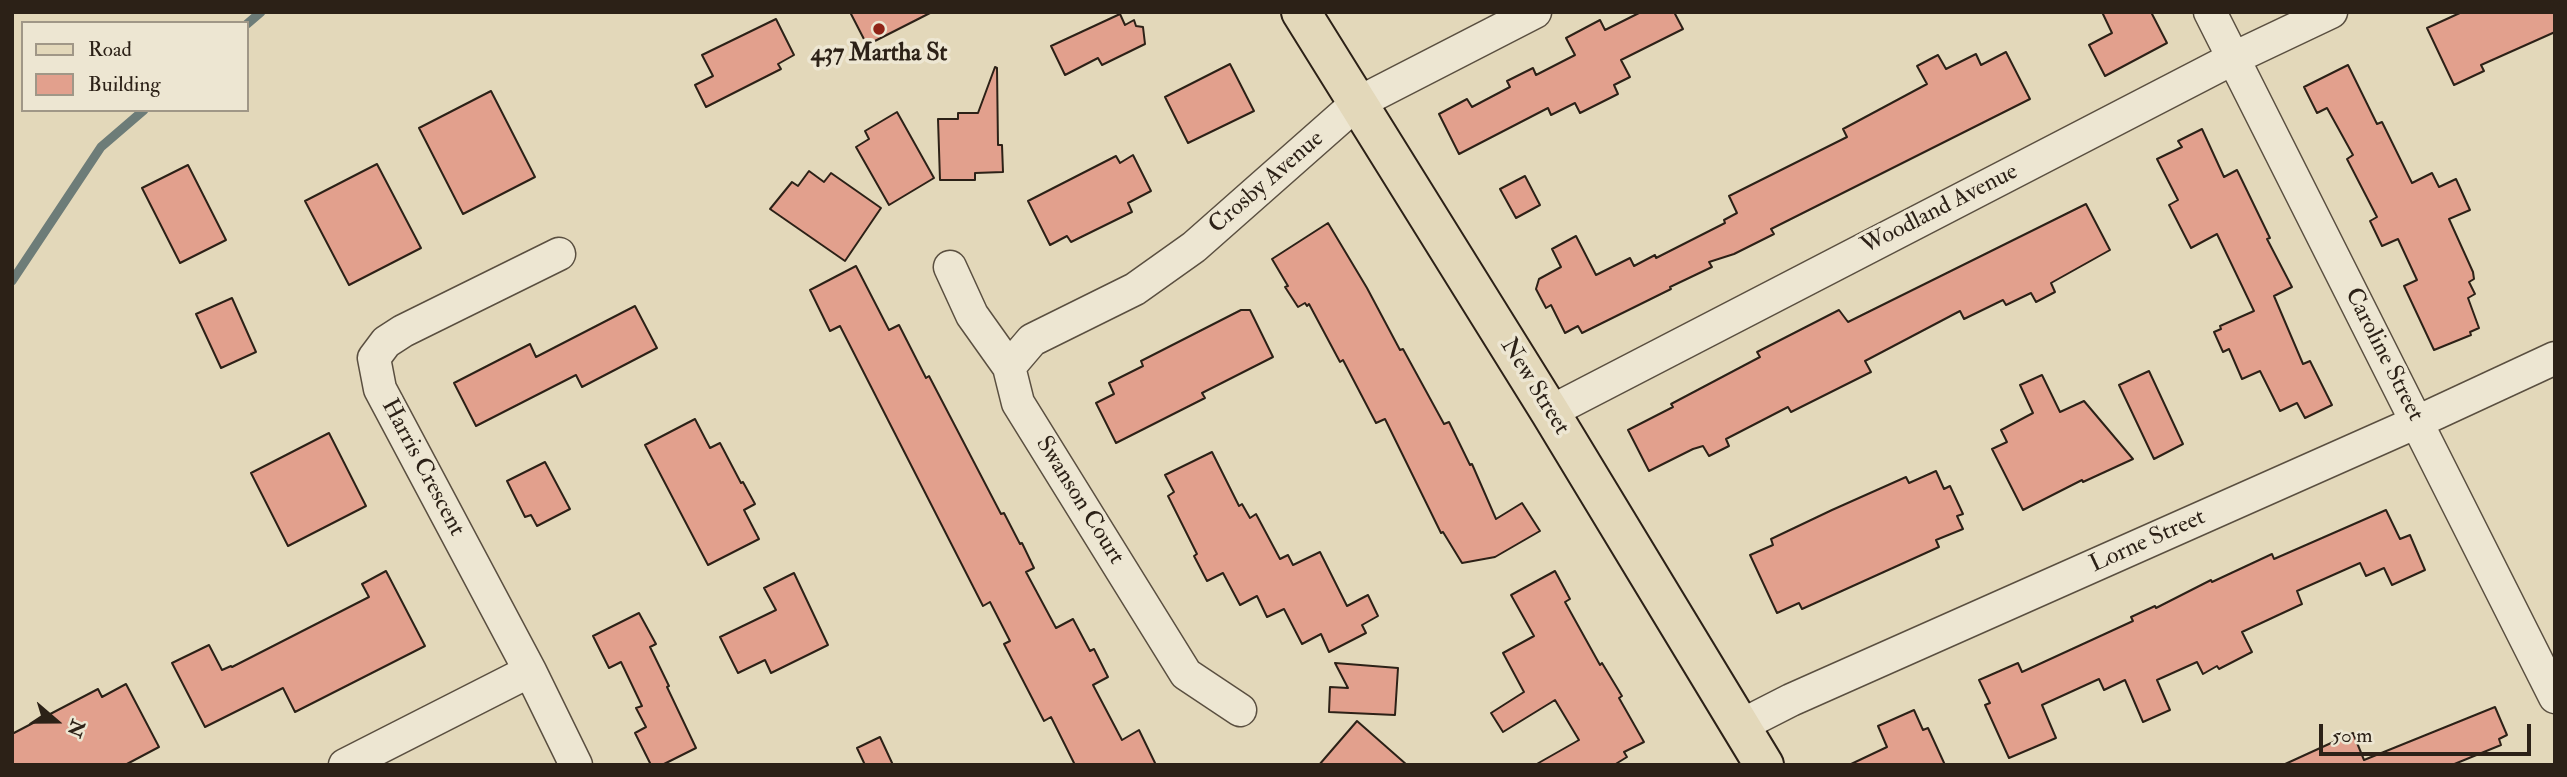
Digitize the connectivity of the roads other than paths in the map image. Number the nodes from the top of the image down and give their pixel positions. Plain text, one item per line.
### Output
1 (1301, 12) edge
2 (1535, 12) edge
3 (2210, 12) edge
4 (2331, 12) edge
5 (2234, 58) junction
6 (1356, 104) junction
7 (559, 254) dead end
8 (950, 267) dead end
9 (2555, 358) edge
10 (1009, 367) junction
11 (1550, 412) junction
12 (2417, 422) junction
13 (530, 671) junction
14 (2555, 697) edge
15 (1240, 710) dead end
16 (1740, 726) junction
17 (345, 765) edge
18 (576, 765) edge
19 (1763, 765) edge

1 - 6 main road, New Street
2 - 6 street, Crosby Avenue
3 - 5 street, Caroline Street
4 - 5 street, Woodland Avenue
5 - 11 street, Woodland Avenue
5 - 12 street, Caroline Street
6 - 10 street, Crosby Avenue
6 - 11 main road, New Street
7 - 13 street, Harris Crescent
8 - 10 street, Swanson Court
9 - 12 street, Lorne Street
10 - 15 street, Swanson Court
11 - 16 main road, New Street
12 - 14 street, Caroline Street
12 - 16 street, Lorne Street
13 - 17 street
13 - 18 street, Harris Crescent
16 - 19 main road, New Street

